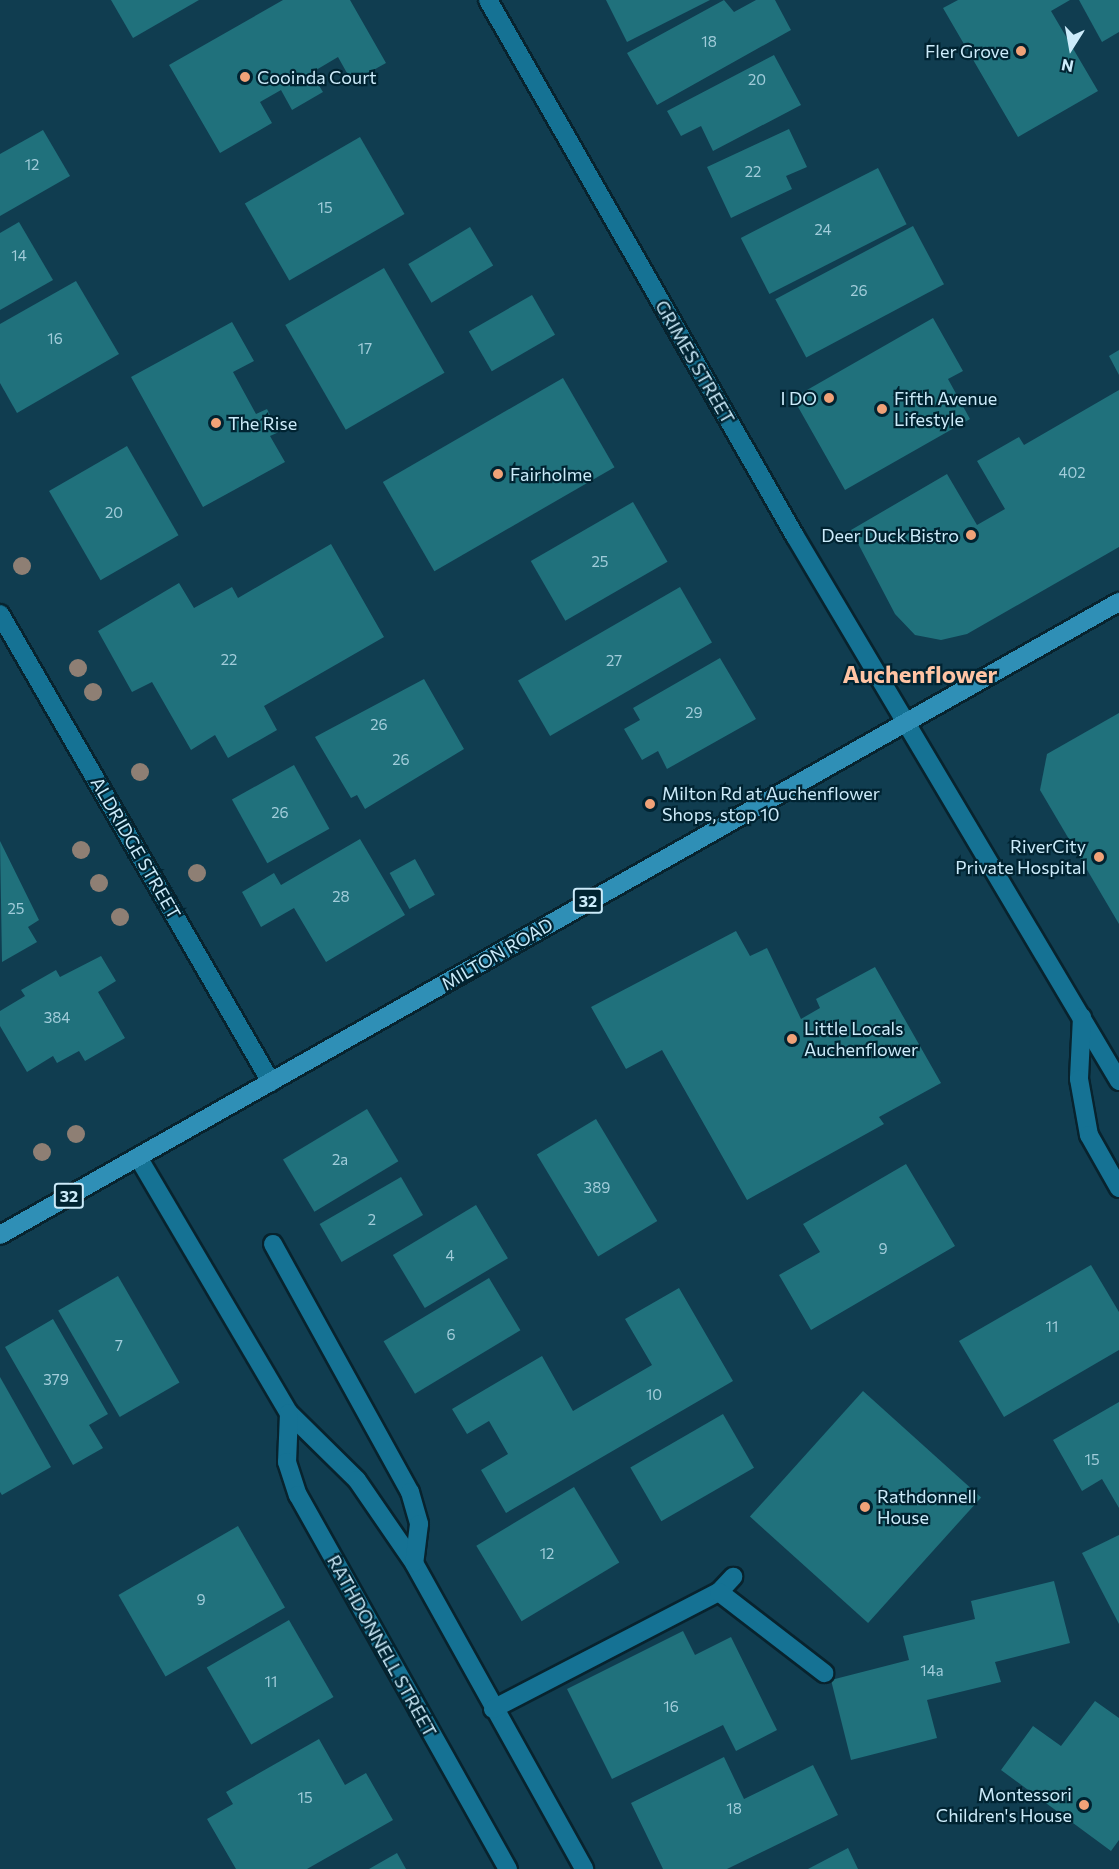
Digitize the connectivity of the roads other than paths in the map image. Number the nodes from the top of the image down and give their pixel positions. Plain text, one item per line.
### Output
1 (488, 0) edge
2 (1119, 602) edge
3 (0, 614) edge
4 (906, 721) junction
5 (1082, 1017) junction
6 (1119, 1081) edge
7 (271, 1082) junction
8 (138, 1157) junction
9 (1119, 1188) edge
10 (0, 1235) edge
11 (273, 1244) dead end
12 (289, 1413) junction
13 (414, 1563) junction
14 (733, 1577) dead end
15 (719, 1592) junction
16 (824, 1673) dead end
17 (494, 1708) junction
18 (508, 1869) edge
19 (584, 1869) edge

1 - 4 street, GRIMES STREET
2 - 4 main road, MILTON ROAD / 32
3 - 7 street, ALDRIDGE STREET
4 - 5 street, GRIMES STREET
4 - 7 main road, MILTON ROAD / 32
5 - 6 street, GRIMES STREET
5 - 9 street
7 - 8 main road, MILTON ROAD / 32
8 - 10 main road, MILTON ROAD / 32
8 - 12 street
11 - 13 street
12 - 13 street
12 - 18 street, RATHDONNELL STREET
13 - 17 street
14 - 15 street
15 - 16 street
15 - 17 street
17 - 19 street

